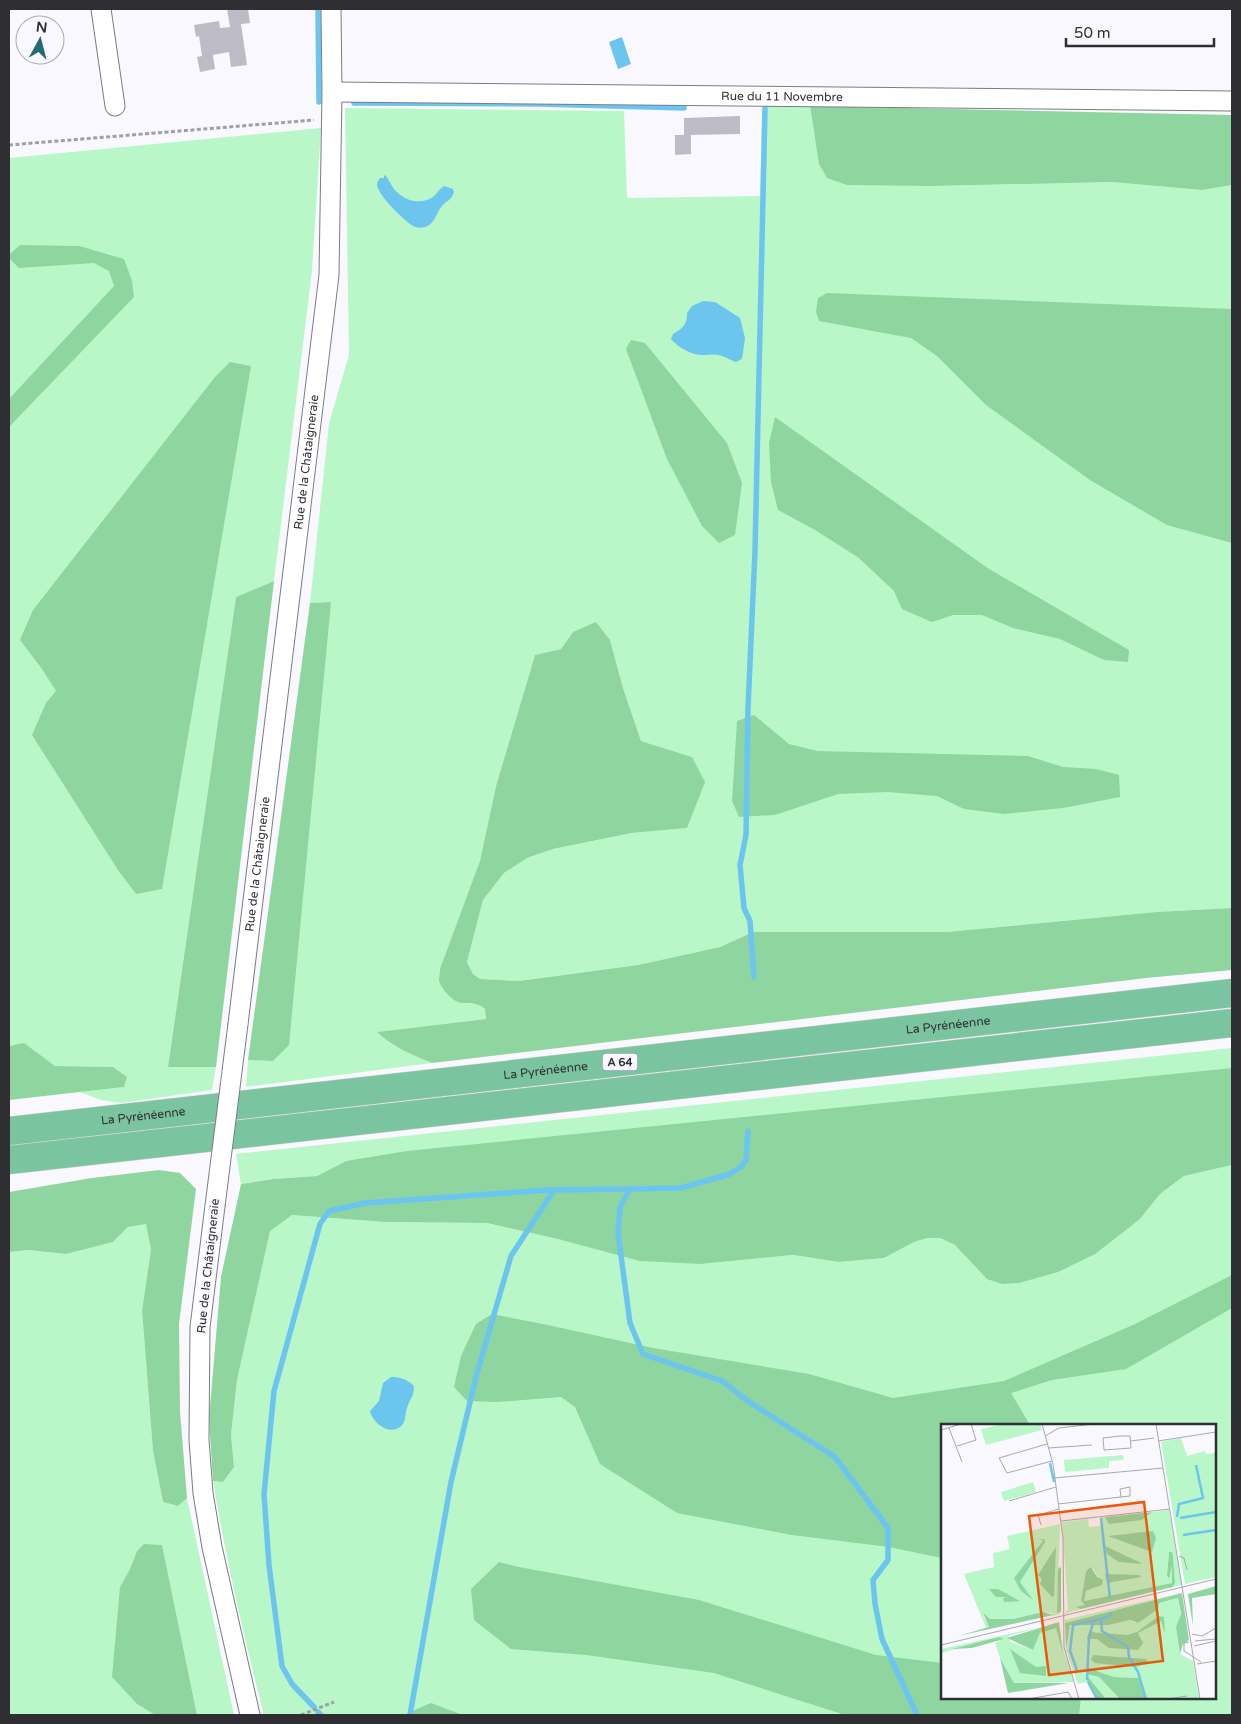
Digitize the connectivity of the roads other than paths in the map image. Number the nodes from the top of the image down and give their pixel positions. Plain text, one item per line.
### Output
1 (101, 9) edge
2 (331, 9) edge
3 (332, 92) junction
4 (1232, 101) edge
5 (115, 106) dead end
6 (1232, 993) edge
7 (1232, 1023) edge
8 (9, 1131) edge
9 (9, 1160) edge
10 (250, 1715) edge

1 - 5 street
2 - 3 street, Rue de la Châtaigneraie
3 - 4 street, Rue du 11 Novembre
3 - 10 street, Rue de la Châtaigneraie, bridge
6 - 8 highway, La Pyrénéenne / A 64
7 - 9 highway

